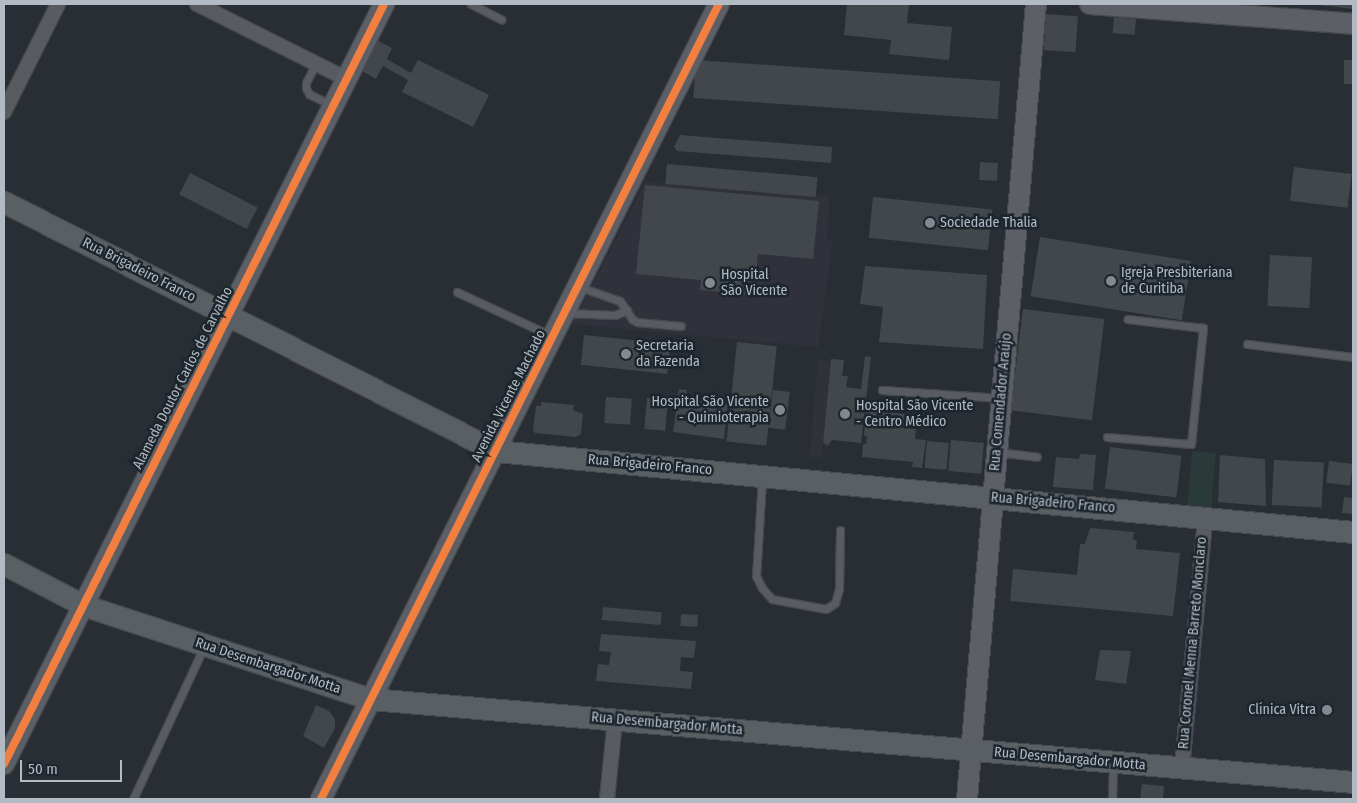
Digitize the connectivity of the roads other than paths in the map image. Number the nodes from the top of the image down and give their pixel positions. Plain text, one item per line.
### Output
1 (58, 4) edge
2 (197, 4) edge
3 (384, 4) edge
4 (471, 4) edge
5 (719, 4) edge
6 (1036, 4) edge
7 (1090, 4) edge
8 (501, 19) dead end
9 (1353, 24) edge
10 (316, 63) junction
11 (347, 79) junction
12 (333, 106) junction
13 (4, 112) edge
14 (4, 202) edge
15 (578, 286) junction
16 (457, 292) dead end
17 (627, 310) junction
18 (565, 312) junction
19 (228, 315) junction
20 (1128, 319) dead end
21 (681, 326) dead end
22 (553, 336) junction
23 (1247, 344) dead end
24 (1353, 357) edge
25 (882, 390) dead end
26 (1002, 398) junction
27 (1107, 437) dead end
28 (496, 450) junction
29 (997, 452) junction
30 (1037, 457) dead end
31 (762, 476) junction
32 (993, 498) junction
33 (1205, 518) junction
34 (840, 530) dead end
35 (1353, 532) edge
36 (4, 564) edge
37 (83, 605) junction
38 (206, 645) junction
39 (371, 699) junction
40 (615, 720) junction
41 (971, 750) junction
42 (1112, 762) junction
43 (4, 764) edge
44 (1182, 768) junction
45 (1353, 782) edge
46 (133, 799) edge
47 (321, 799) edge
48 (607, 799) edge
49 (967, 799) edge
50 (1112, 799) edge

1 - 13 street
2 - 10 street
3 - 11 street, Alameda Doutor Carlos de Carvalho
4 - 8 lane
5 - 15 street, Avenida Vicente Machado
6 - 26 street, Rua Comendador Araújo
7 - 9 street
10 - 11 street
10 - 12 lane
11 - 12 street, Alameda Doutor Carlos de Carvalho
12 - 19 street, Alameda Doutor Carlos de Carvalho
14 - 19 main road, Rua Brigadeiro Franco
15 - 17 lane
15 - 18 street, Avenida Vicente Machado
16 - 22 lane
17 - 18 lane
17 - 21 lane
18 - 22 street, Avenida Vicente Machado
19 - 28 main road, Rua Brigadeiro Franco
19 - 37 street, Alameda Doutor Carlos de Carvalho
20 - 27 lane
22 - 28 street, Avenida Vicente Machado
23 - 24 lane
25 - 26 lane
26 - 29 street, Rua Comendador Araújo
28 - 31 main road, Rua Brigadeiro Franco
28 - 39 street, Avenida Vicente Machado
29 - 30 lane
29 - 32 street, Rua Comendador Araújo
31 - 32 main road, Rua Brigadeiro Franco
31 - 34 lane
32 - 33 main road, Rua Brigadeiro Franco
32 - 41 street, Rua Comendador Araújo
33 - 35 main road, Rua Brigadeiro Franco
33 - 44 street, Rua Coronel Menna Barreto Monclaro
36 - 37 main road, Rua Desembargador Motta
37 - 38 main road, Rua Desembargador Motta
37 - 43 street, Alameda Doutor Carlos de Carvalho
38 - 39 main road, Rua Desembargador Motta
38 - 46 lane
39 - 40 main road, Rua Desembargador Motta
39 - 47 street, Avenida Vicente Machado
40 - 41 main road, Rua Desembargador Motta
40 - 48 street
41 - 42 main road, Rua Desembargador Motta
41 - 49 street, Rua Comendador Araújo
42 - 44 main road, Rua Desembargador Motta
42 - 50 lane
44 - 45 main road, Rua Desembargador Motta

